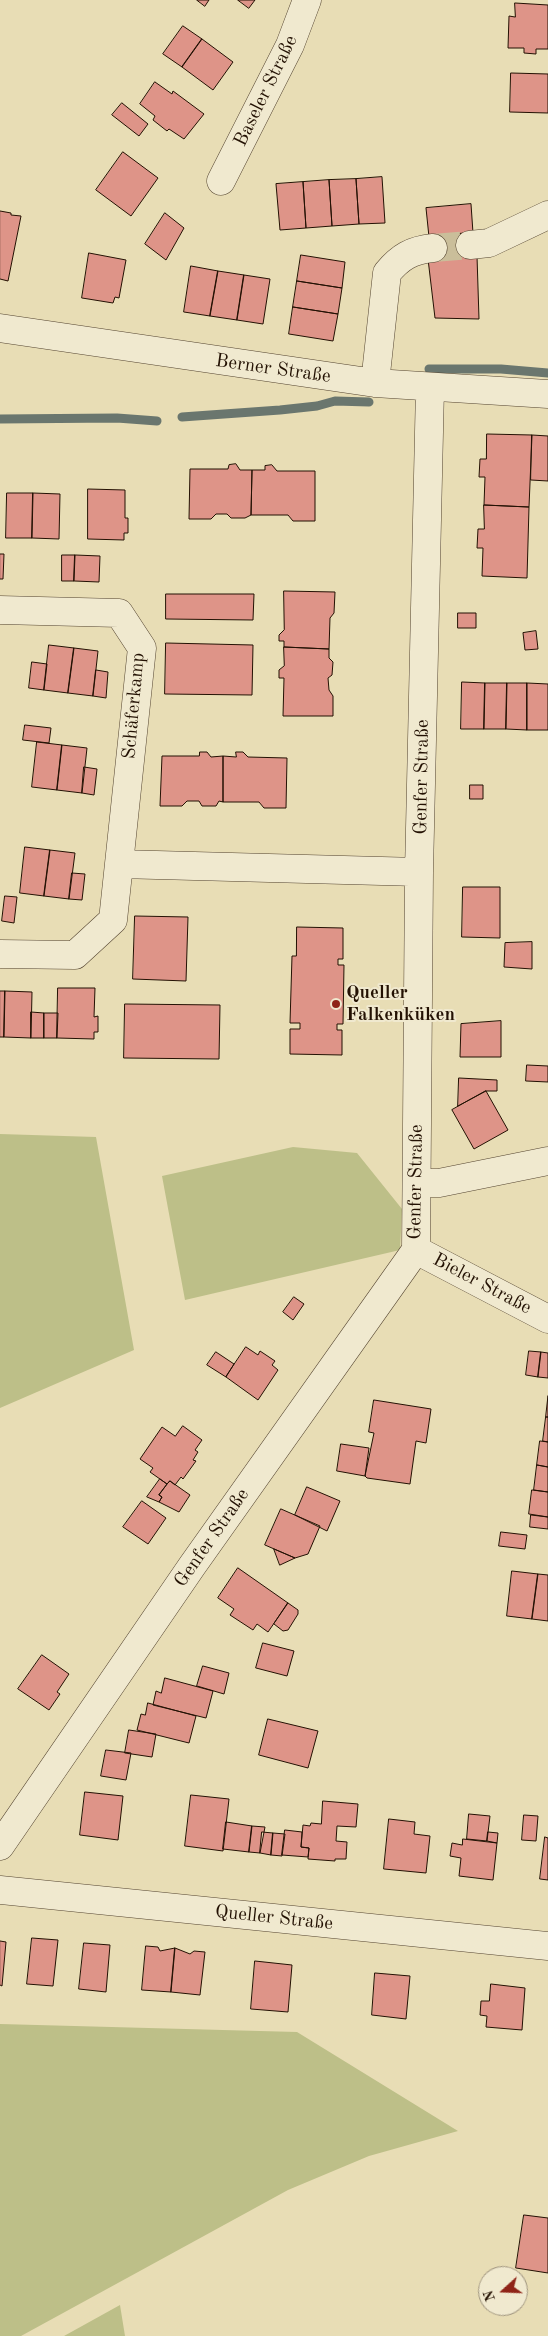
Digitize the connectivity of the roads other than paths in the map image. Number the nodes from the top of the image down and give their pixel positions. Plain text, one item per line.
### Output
1 (307, 0) edge
2 (221, 181) dead end
3 (548, 215) edge
4 (470, 245) tunnel mouth
5 (433, 248) tunnel mouth
6 (0, 328) edge
7 (376, 384) junction
8 (430, 388) junction
9 (548, 394) edge
10 (0, 610) edge
11 (119, 864) junction
12 (419, 872) junction
13 (0, 954) edge
14 (548, 1161) edge
15 (417, 1183) junction
16 (416, 1250) junction
17 (548, 1319) edge
18 (0, 1846) edge
19 (0, 1890) edge
20 (548, 1946) edge

1 - 2 street, Baseler Straße
3 - 4 street
5 - 7 street
6 - 7 street, Berner Straße
7 - 8 street, Berner Straße
8 - 9 street, Berner Straße
8 - 12 street, Genfer Straße
10 - 11 street, Schäferkamp
11 - 12 street
11 - 13 street, Schäferkamp
12 - 15 street, Genfer Straße
14 - 15 street
15 - 16 street, Genfer Straße
16 - 17 street, Bieler Straße
16 - 18 street, Genfer Straße
19 - 20 street, Queller Straße

